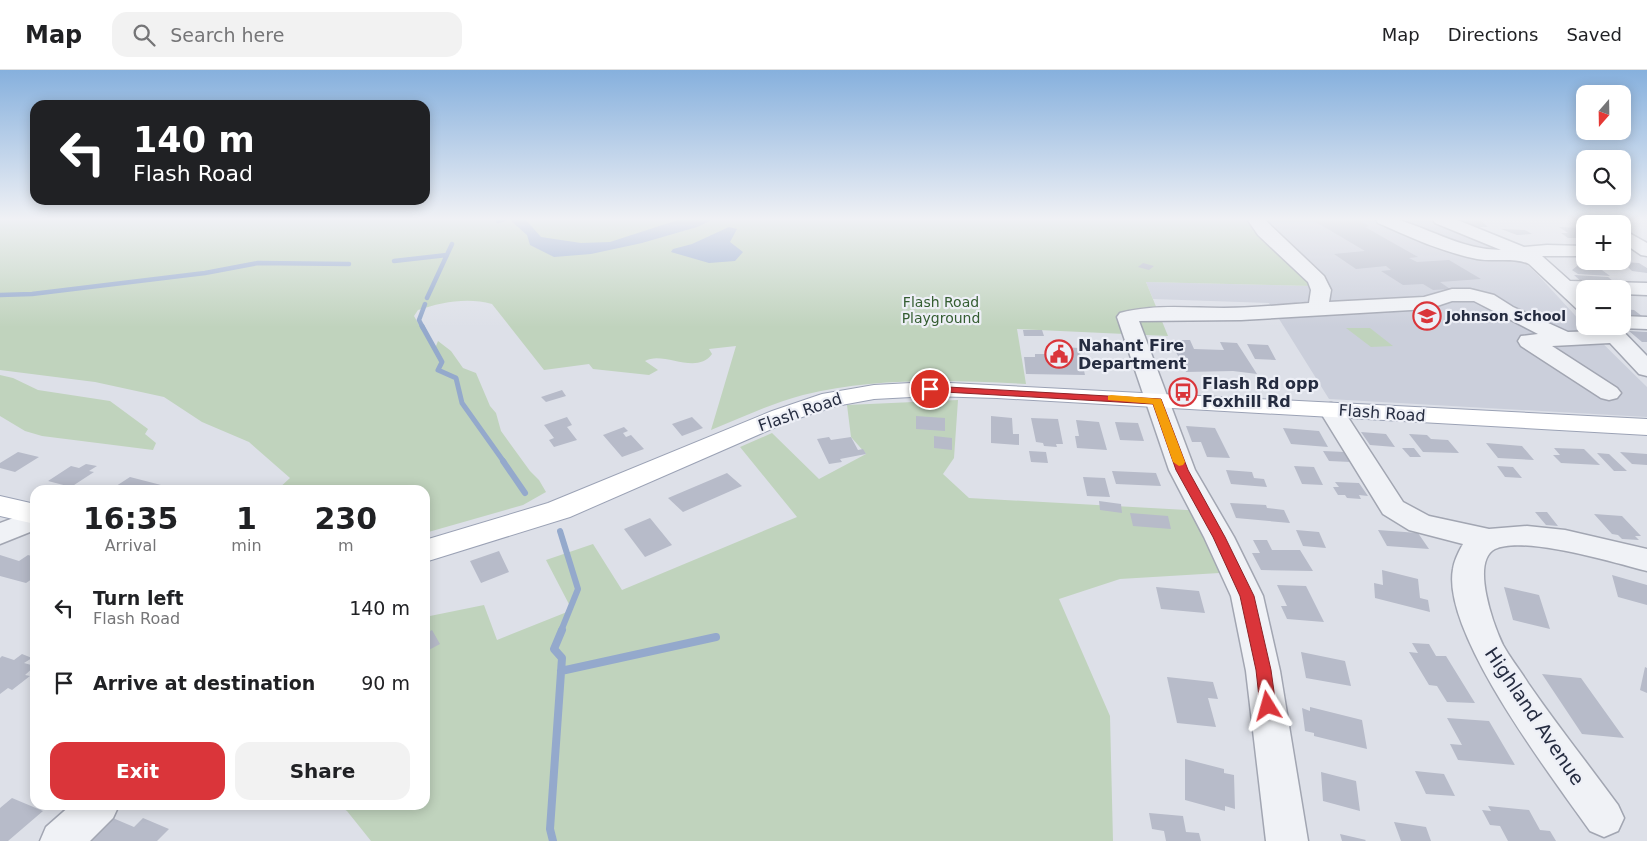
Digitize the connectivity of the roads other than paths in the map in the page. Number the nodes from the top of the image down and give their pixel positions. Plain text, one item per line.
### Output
1 (1290, 255) edge
2 (1525, 255) edge
3 (1565, 287) junction
4 (1647, 289) edge
5 (1576, 297) edge
6 (1318, 309) junction
7 (1647, 323) edge
8 (1631, 326) edge
9 (1583, 335) edge
10 (1620, 335) edge
11 (1565, 339) junction
12 (1647, 369) edge
13 (1609, 393) dead end
14 (1157, 401) junction
15 (1331, 410) junction
16 (1647, 427) edge
17 (0, 506) edge
18 (30, 513) edge
19 (30, 520) edge
20 (0, 534) edge
21 (1489, 539) junction
22 (430, 549) edge
23 (1647, 560) edge
24 (94, 810) edge
25 (1604, 818) dead end
26 (61, 841) edge
27 (1287, 841) edge

1 - 6 street
2 - 3 street
3 - 4 street
3 - 5 street
6 - 11 street
6 - 14 street
7 - 8 street
9 - 11 street
10 - 12 street
11 - 13 lane
14 - 15 main road, Flash Road
14 - 22 main road, Flash Road
14 - 27 street
15 - 16 main road, Flash Road
15 - 21 street
17 - 18 main road
19 - 20 street
21 - 23 street
21 - 25 street, Highland Avenue
24 - 26 street

